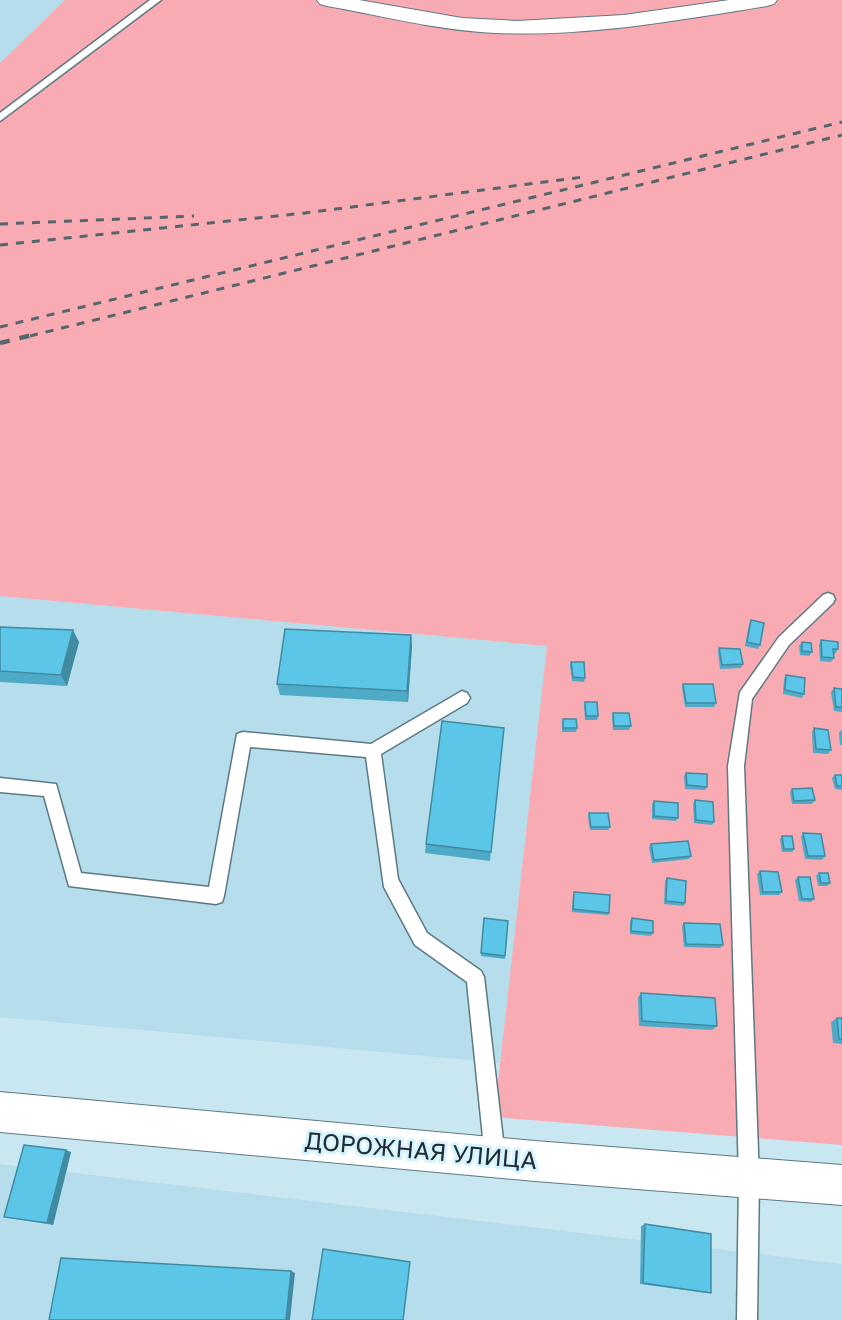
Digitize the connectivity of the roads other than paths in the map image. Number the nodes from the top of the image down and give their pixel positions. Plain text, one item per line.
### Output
1 (156, 0) edge
2 (327, 0) edge
3 (767, 0) edge
4 (0, 118) edge
5 (828, 599) dead end
6 (462, 698) dead end
7 (373, 751) junction
8 (0, 785) edge
9 (0, 1112) edge
10 (495, 1158) junction
11 (749, 1179) junction
12 (842, 1185) edge
13 (747, 1320) edge

1 - 4 lane
2 - 3 street
5 - 11 lane
6 - 7 lane
7 - 8 lane
7 - 10 lane
9 - 10 street, ДОРОЖНАЯ УЛИЦА
10 - 11 street, ДОРОЖНАЯ УЛИЦА
11 - 12 street, ДОРОЖНАЯ УЛИЦА
11 - 13 lane

